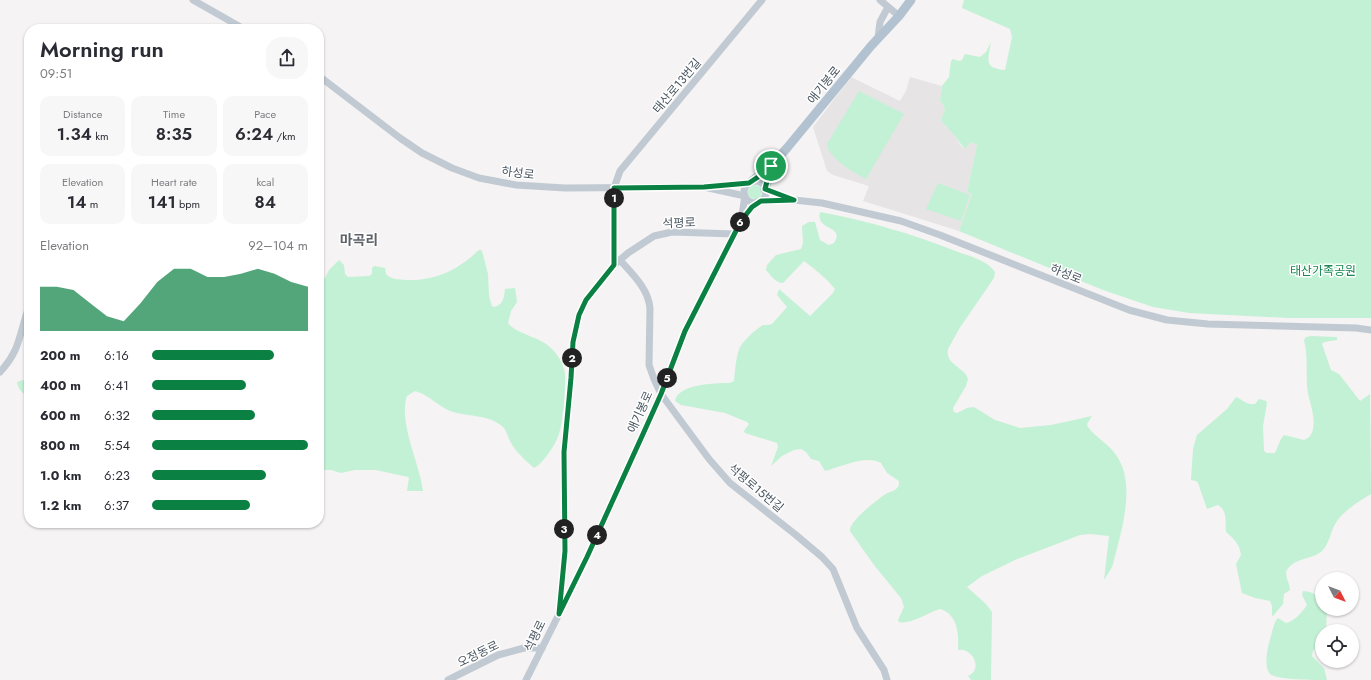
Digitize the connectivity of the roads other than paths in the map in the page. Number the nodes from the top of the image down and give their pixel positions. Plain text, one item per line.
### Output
1 (193, 0) edge
2 (762, 0) edge
3 (911, 0) edge
4 (884, 2) edge
5 (899, 16) junction
6 (235, 24) edge
7 (878, 38) junction
8 (324, 80) edge
9 (771, 166) junction
10 (750, 182) junction
11 (704, 187) junction
12 (614, 188) junction
13 (765, 189) junction
14 (745, 196) junction
15 (794, 200) junction
16 (759, 201) junction
17 (741, 221) junction
18 (735, 234) junction
19 (620, 260) junction
20 (614, 265) junction
21 (24, 324) edge
22 (1371, 330) edge
23 (0, 372) edge
24 (661, 394) junction
25 (559, 614) junction
26 (542, 648) junction
27 (448, 680) edge
28 (526, 680) edge
29 (887, 680) edge

1 - 6 street
2 - 12 street, 태산로13번길
3 - 5 main road, 애기봉로
4 - 5 street
4 - 7 street
5 - 7 main road, 애기봉로
7 - 9 main road, 애기봉로
8 - 12 street, 하성로
9 - 10 main road, 애기봉로
9 - 13 main road
10 - 11 street
10 - 13 street
10 - 14 street
11 - 12 street, 하성로
11 - 14 street, 하성로
12 - 20 street
13 - 15 street
13 - 16 street
14 - 16 street
14 - 17 street, 애기봉로
15 - 16 street, 하성로
15 - 22 street, 하성로
16 - 17 street
17 - 18 street, 애기봉로
18 - 19 street, 석평로
18 - 24 street, 애기봉로
19 - 20 street, 석평로
19 - 24 street, 석평로15번길
20 - 25 street, 석평로
21 - 23 street
24 - 25 street, 애기봉로
24 - 29 street, 석평로15번길
25 - 26 street, 석평로
26 - 27 street, 오정동로
26 - 28 street, 석평로

